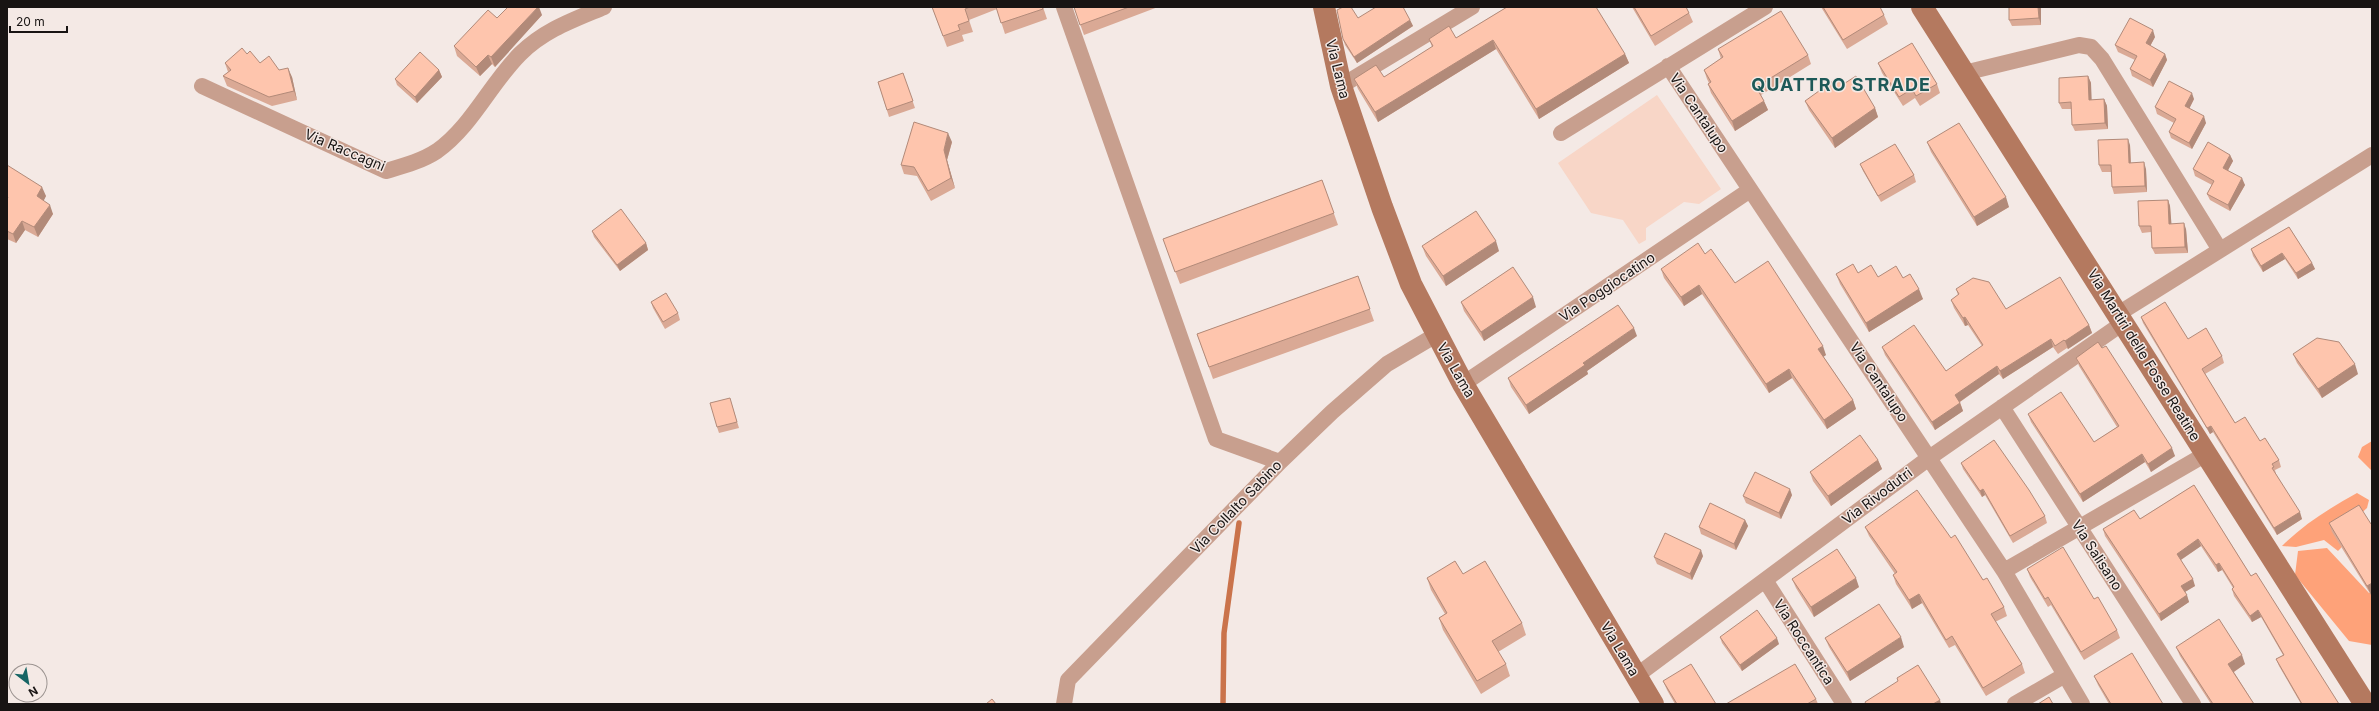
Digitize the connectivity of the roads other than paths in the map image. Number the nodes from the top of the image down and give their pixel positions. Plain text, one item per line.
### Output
1 (604, 7) edge
2 (1064, 7) edge
3 (1324, 7) edge
4 (1472, 7) edge
5 (1765, 7) edge
6 (1922, 7) edge
7 (1668, 66) junction
8 (1964, 73) junction
9 (202, 86) dead end
10 (1341, 86) junction
11 (1561, 133) dead end
12 (2372, 155) edge
13 (1750, 190) junction
14 (2220, 250) junction
15 (2120, 319) junction
16 (1436, 335) junction
17 (1463, 384) junction
18 (2002, 407) junction
19 (2206, 454) junction
20 (1929, 458) junction
21 (1280, 462) junction
22 (2079, 528) junction
23 (2004, 571) junction
24 (1764, 580) junction
25 (2065, 675) junction
26 (1636, 676) junction
27 (1064, 704) edge
28 (1653, 704) edge
29 (1844, 704) edge
30 (2015, 704) edge
31 (2082, 704) edge
32 (2193, 704) edge
33 (2365, 704) edge

1 - 9 street, Via Raccagni
2 - 21 street
3 - 10 main road, Via Lama
4 - 10 street
5 - 7 street, Via Cantalupo
6 - 8 main road, Via Martiri delle Fosse Reatine
7 - 11 street, Via Cantalupo
7 - 13 street, Via Cantalupo
8 - 14 street
8 - 15 main road, Via Martiri delle Fosse Reatine
10 - 16 main road, Via Lama
12 - 14 street, Via Rivodutri
13 - 17 street, Via Poggiocatino
13 - 20 street, Via Cantalupo
14 - 15 street, Via Rivodutri
15 - 18 street, Via Rivodutri
15 - 19 main road, Via Martiri delle Fosse Reatine
16 - 17 main road, Via Lama
16 - 21 street, Via Collalto Sabino
17 - 26 main road, Via Lama
18 - 20 street, Via Rivodutri
18 - 22 street, Via Salisano
19 - 22 street
19 - 33 main road, Via Martiri delle Fosse Reatine
20 - 23 street, Via Cantalupo
20 - 24 street, Via Rivodutri
21 - 27 street, Via Collalto Sabino
22 - 23 street
22 - 32 street, Via Salisano
23 - 25 street, Via Cantalupo
24 - 26 street, Via Rivodutri
24 - 29 street, Via Roccantica
25 - 30 street
25 - 31 street, Via Cantalupo
26 - 28 main road, Via Lama

